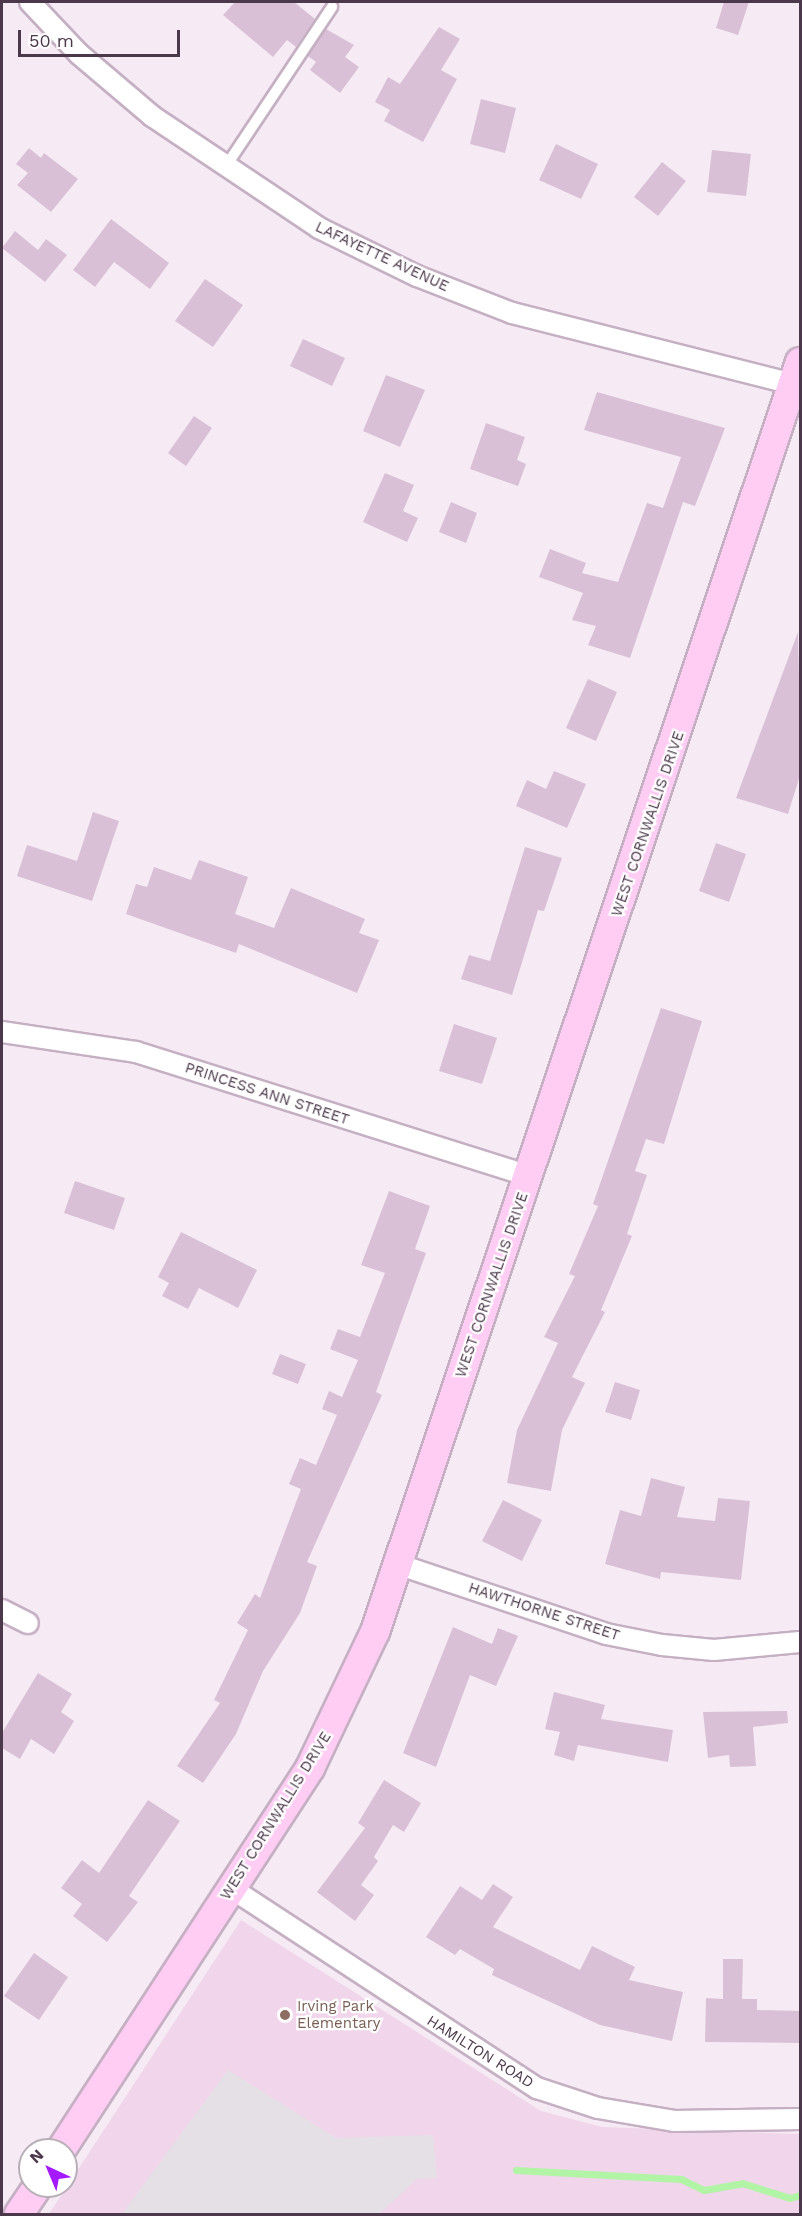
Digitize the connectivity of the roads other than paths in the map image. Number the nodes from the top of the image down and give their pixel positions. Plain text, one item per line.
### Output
1 (30, 2) edge
2 (332, 7) dead end
3 (224, 169) junction
4 (799, 378) edge
5 (2, 1032) edge
6 (529, 1176) junction
7 (397, 1564) junction
8 (2, 1611) edge
9 (28, 1623) dead end
10 (801, 1642) edge
11 (231, 1887) junction
12 (801, 2119) edge
13 (70, 2138) edge
14 (30, 2198) edge
15 (19, 2214) edge

1 - 3 street, LAFAYETTE AVENUE
2 - 3 lane
3 - 4 street, LAFAYETTE AVENUE
4 - 6 street, WEST CORNWALLIS DRIVE
5 - 6 street, PRINCESS ANN STREET
6 - 7 street, WEST CORNWALLIS DRIVE
7 - 10 street, HAWTHORNE STREET
7 - 11 street, WEST CORNWALLIS DRIVE
8 - 9 street
11 - 12 street, HAMILTON ROAD
11 - 13 street, WEST CORNWALLIS DRIVE
14 - 15 street

